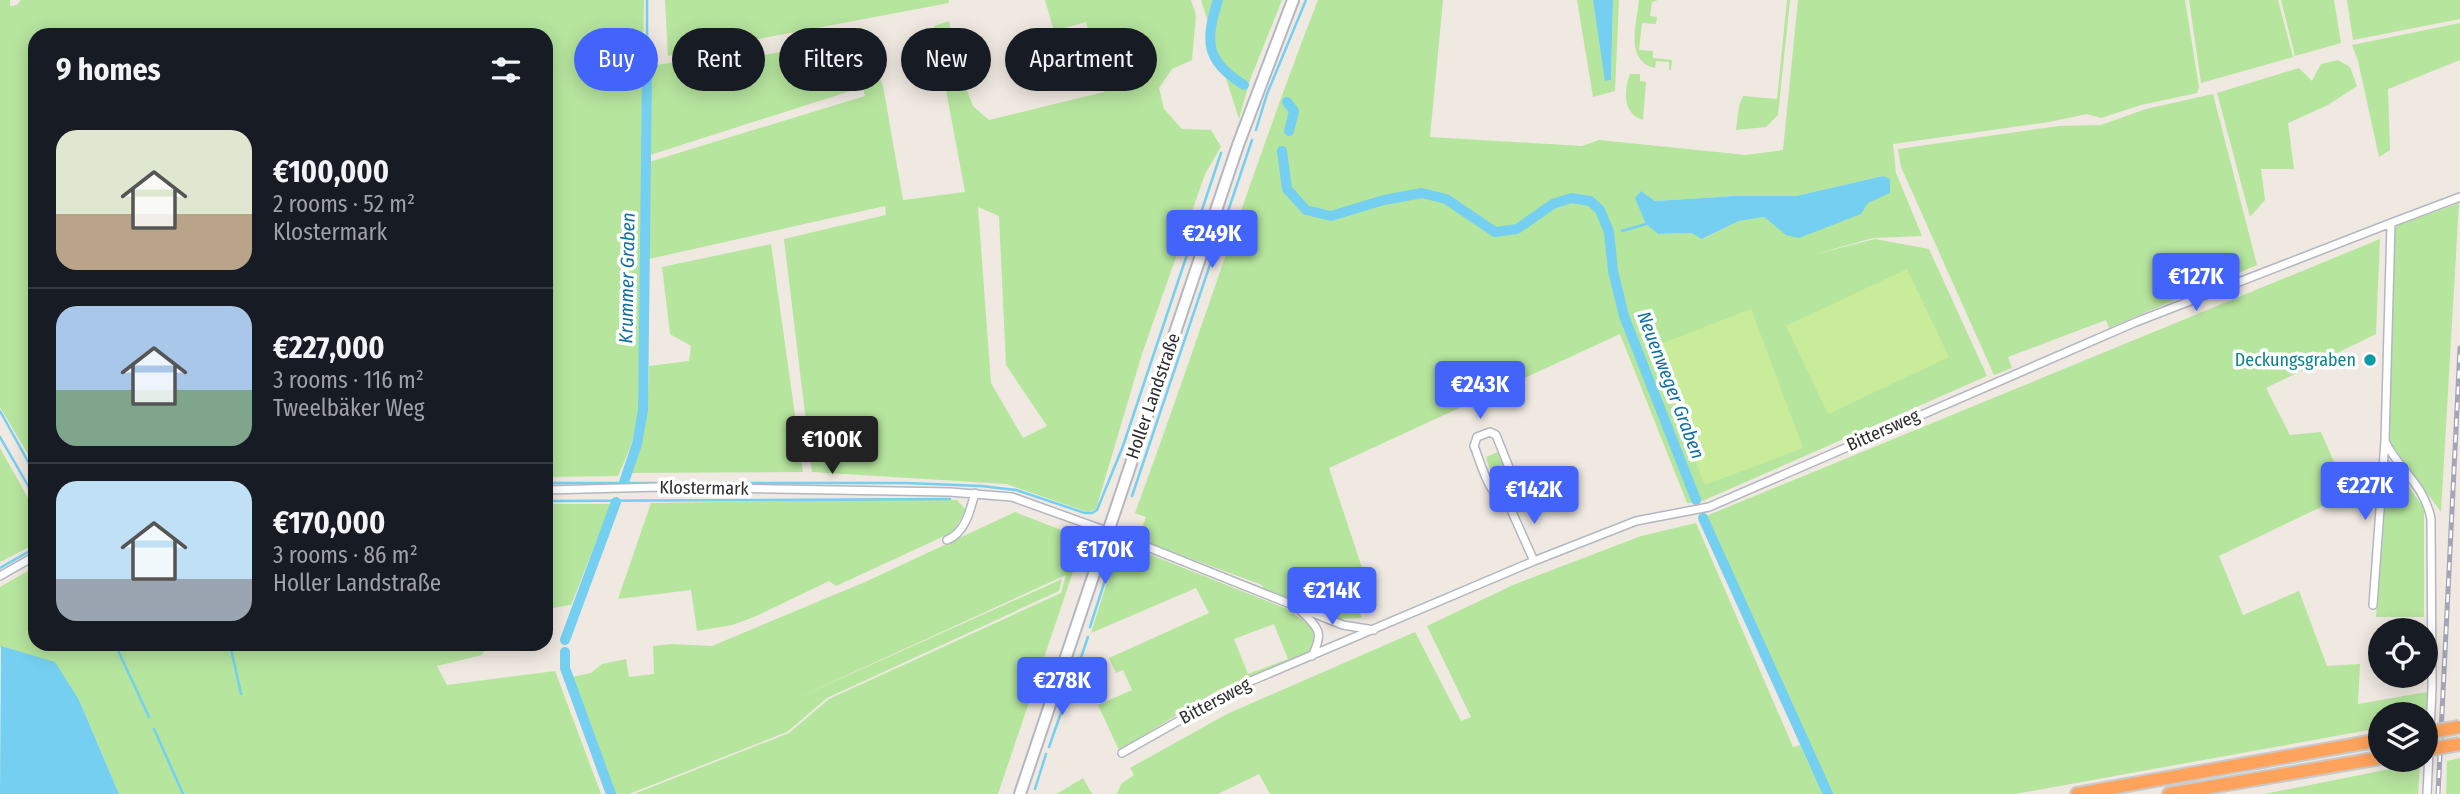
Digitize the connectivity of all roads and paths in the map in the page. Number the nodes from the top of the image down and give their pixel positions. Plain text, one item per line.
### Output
1 (1293, 0) edge
2 (2460, 197) edge
3 (2390, 223) junction
4 (2385, 440) junction
5 (553, 490) edge
6 (975, 493) junction
7 (1508, 503) junction
8 (1107, 531) junction
9 (947, 540) dead end
10 (28, 560) edge
11 (1534, 561) junction
12 (0, 576) edge
13 (2373, 605) dead end
14 (1298, 607) junction
15 (1375, 630) junction
16 (1312, 657) junction
17 (2460, 727) edge
18 (2438, 731) edge
19 (2368, 742) edge
20 (2460, 744) edge
21 (2438, 748) edge
22 (1122, 753) dead end
23 (2368, 760) edge
24 (1020, 794) edge
25 (2077, 794) edge
26 (2169, 794) edge
27 (2427, 794) edge

1 - 8 main road, Holler Landstraße
2 - 3 street, Bittersweg
3 - 4 street
3 - 11 street, Bittersweg
4 - 13 street
4 - 27 street
5 - 6 street, Klostermark
6 - 8 street, Klostermark
6 - 9 street
7 - 7 street
7 - 11 street
8 - 14 street
8 - 24 main road, Holler Landstraße
10 - 12 street
11 - 15 street, Bittersweg
14 - 15 street
14 - 16 street
15 - 16 street, Bittersweg
16 - 22 street, Bittersweg
17 - 18 highway, bridge
19 - 25 highway
20 - 21 highway, bridge
23 - 26 highway

